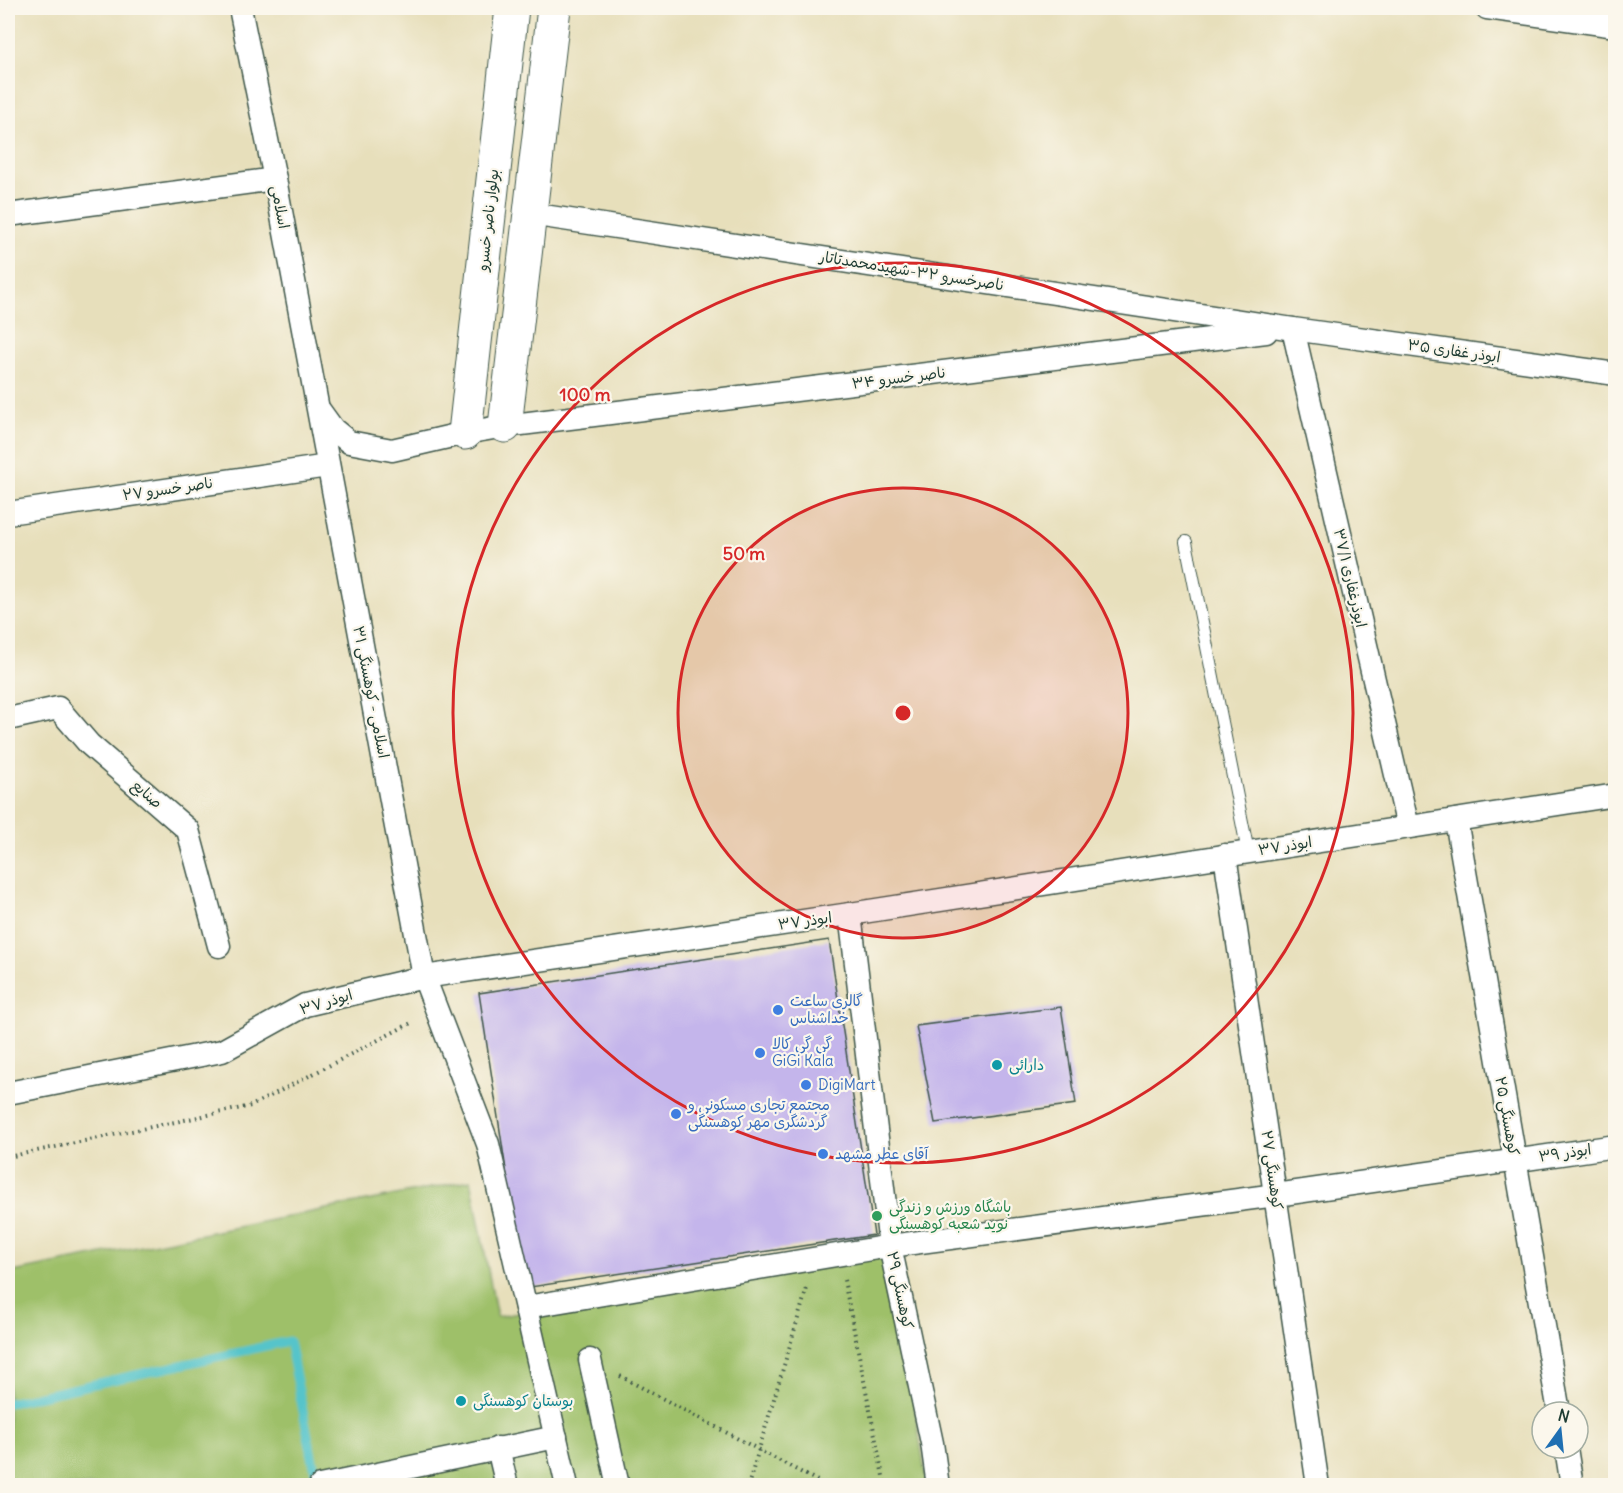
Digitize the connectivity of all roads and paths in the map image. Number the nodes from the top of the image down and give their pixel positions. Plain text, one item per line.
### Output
1 (240, 8) edge
2 (512, 8) edge
3 (554, 8) edge
4 (1487, 8) edge
5 (1616, 26) edge
6 (275, 179) junction
7 (530, 214) junction
8 (8, 215) edge
9 (1293, 329) junction
10 (1616, 374) edge
11 (317, 407) junction
12 (506, 426) junction
13 (465, 433) junction
14 (328, 466) junction
15 (8, 513) edge
16 (1186, 542) dead end
17 (8, 719) edge
18 (1616, 795) edge
19 (1456, 820) junction
20 (1408, 827) junction
21 (1248, 852) junction
22 (1225, 855) junction
23 (850, 914) junction
24 (219, 946) dead end
25 (424, 977) junction
26 (8, 1093) edge
27 (1616, 1146) edge
28 (8, 1157) edge
29 (1515, 1160) junction
30 (1276, 1195) junction
31 (890, 1246) junction
32 (839, 1256) junction
33 (816, 1258) junction
34 (526, 1307) junction
35 (590, 1360) joint
36 (1557, 1400) edge
37 (556, 1437) junction
38 (498, 1448) junction
39 (759, 1450) junction
40 (1568, 1460) edge
41 (320, 1485) edge
42 (507, 1485) edge
43 (567, 1485) edge
44 (618, 1485) edge
45 (748, 1485) edge
46 (827, 1485) edge
47 (885, 1485) edge
48 (938, 1485) edge
49 (1317, 1485) edge
50 (1572, 1485) edge

1 - 6 street, اسلامی
2 - 13 street, بولوار ناصر خسرو
3 - 7 street
4 - 5 street
6 - 8 street
6 - 11 street, اسلامی
7 - 9 street, ناصرخسرو ۳۲-شهیدمحمدتاتار
7 - 12 street
9 - 10 street, ابوذر غفاری ۳۵
9 - 12 street, ناصر خسرو ۳۴
9 - 20 street, ابوذرغفاری ۳۷/۱
11 - 13 street, ناصر خسرو ۳۴
11 - 14 street, اسلامی - کوهسنگی ۳۱
12 - 13 street, ناصر خسرو ۳۴
14 - 15 street, ناصر خسرو ۲۷
14 - 25 street, اسلامی - کوهسنگی ۳۱
16 - 21 lane
17 - 24 street, صنایع
18 - 19 street, ابوذر ۳۷
19 - 20 street, ابوذر ۳۷
19 - 29 street, کوهسنگی ۲۵
20 - 21 street, ابوذر ۳۷
21 - 22 street, ابوذر ۳۷
22 - 23 street, ابوذر ۳۷
22 - 30 street, کوهسنگی ۲۷
23 - 25 street, ابوذر ۳۷
23 - 31 street, کوهسنگی ۲۹
25 - 26 street, ابوذر ۳۷
25 - 28 path
25 - 34 street, اسلامی - کوهسنگی ۳۱
27 - 29 street, ابوذر ۳۹
29 - 30 street, ابوذر ۳۹
29 - 36 street, کوهسنگی ۲۵
30 - 31 street, ابوذر ۳۹
30 - 49 street, کوهسنگی ۲۷
31 - 32 street, ابوذر ۳۹
31 - 48 street, کوهسنگی ۲۹
32 - 33 street, ابوذر ۳۹
32 - 47 path
33 - 34 street, ابوذر ۳۹
33 - 39 path
34 - 37 street, اسلامی - کوهسنگی ۳۱
35 - 39 path
35 - 44 street
37 - 38 street
37 - 43 street, اسلامی - کوهسنگی ۳۱
38 - 41 street
38 - 42 street
39 - 45 path
39 - 46 path
40 - 50 street

